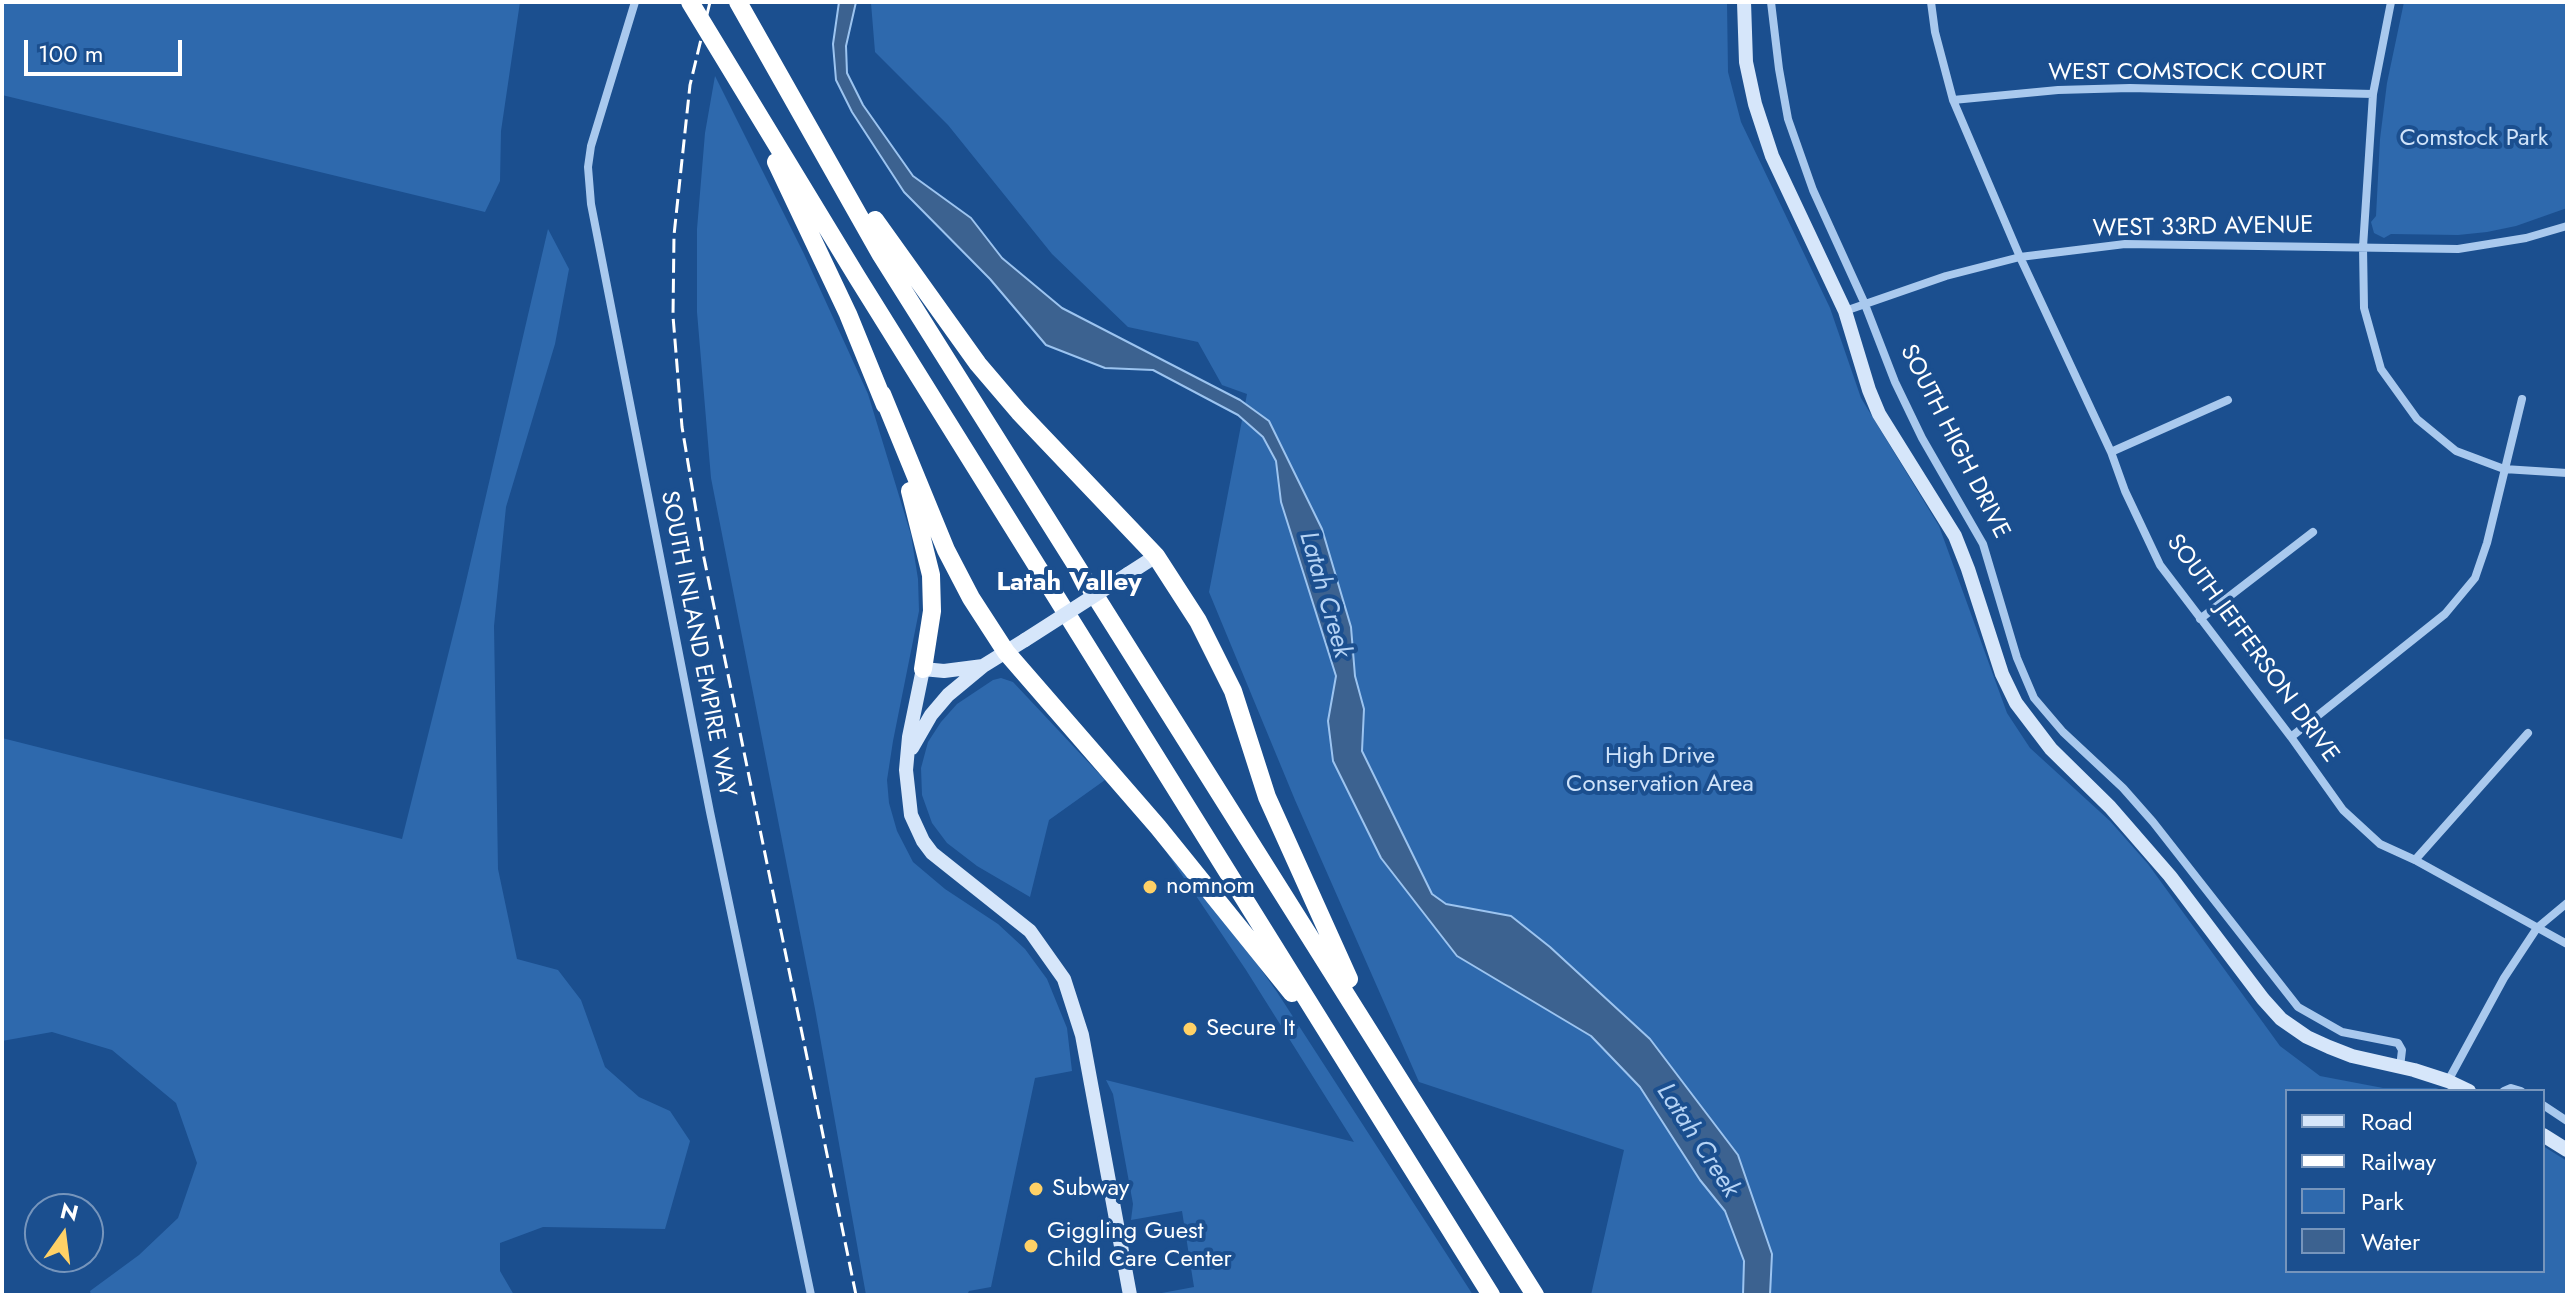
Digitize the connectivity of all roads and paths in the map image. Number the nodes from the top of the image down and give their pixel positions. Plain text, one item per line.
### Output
1 (635, 2) edge
2 (690, 2) edge
3 (738, 2) edge
4 (1744, 2) edge
5 (1771, 2) edge
6 (1931, 2) edge
7 (2391, 2) edge
8 (778, 75) junction
9 (742, 91) junction
10 (2373, 94) junction
11 (1953, 100) junction
12 (2567, 226) edge
13 (2363, 247) junction
14 (2020, 257) junction
15 (1864, 302) junction
16 (1845, 311) junction
17 (882, 394) junction
18 (2522, 399) dead end
19 (2228, 400) dead end
20 (2111, 452) junction
21 (2504, 469) junction
22 (2567, 473) edge
23 (2313, 532) dead end
24 (1156, 556) junction
25 (2200, 619) junction
26 (1006, 652) junction
27 (983, 666) junction
28 (923, 669) junction
29 (2528, 733) dead end
30 (2291, 737) junction
31 (908, 757) junction
32 (2415, 860) junction
33 (2567, 903) edge
34 (2537, 928) junction
35 (2567, 944) edge
36 (1379, 1044) junction
37 (1344, 1058) junction
38 (2400, 1067) junction
39 (2448, 1081) junction
40 (2465, 1089) edge
41 (2545, 1106) edge
42 (2567, 1121) edge
43 (2545, 1136) edge
44 (2567, 1150) edge
45 (811, 1295) edge
46 (1130, 1295) edge
47 (1491, 1295) edge
48 (1535, 1295) edge

1 - 45 street, SOUTH INLAND EMPIRE WAY
2 - 9 highway
3 - 8 highway
4 - 16 main road, SOUTH HIGH DRIVE
5 - 15 street, SOUTH HIGH DRIVE
6 - 11 street, SOUTH JEFFERSON DRIVE
7 - 10 street
8 - 24 highway
8 - 36 highway
9 - 17 highway
9 - 37 highway
10 - 11 street, WEST COMSTOCK COURT
10 - 13 street
11 - 14 street, SOUTH JEFFERSON DRIVE
12 - 13 street, WEST 33RD AVENUE
13 - 14 street, WEST 33RD AVENUE
13 - 21 street
14 - 15 street, WEST 33RD AVENUE
14 - 20 street, SOUTH JEFFERSON DRIVE
15 - 16 street, WEST 33RD AVENUE
15 - 38 street, SOUTH HIGH DRIVE
16 - 38 main road, SOUTH HIGH DRIVE
17 - 26 highway
17 - 28 highway
18 - 21 street
19 - 20 street
20 - 25 street, SOUTH JEFFERSON DRIVE
21 - 22 street
21 - 30 street
23 - 25 street
24 - 26 main road, bridge
24 - 36 highway
25 - 30 street, SOUTH JEFFERSON DRIVE
26 - 27 main road
26 - 37 highway
27 - 28 main road
27 - 31 main road
28 - 31 main road
29 - 32 street
30 - 32 street, SOUTH JEFFERSON DRIVE
31 - 46 main road
32 - 34 street, SOUTH JEFFERSON DRIVE
33 - 34 street
34 - 35 street, SOUTH JEFFERSON DRIVE
34 - 39 street
36 - 48 highway
37 - 47 highway
38 - 39 main road, SOUTH HIGH DRIVE
39 - 40 main road, SOUTH HIGH DRIVE
41 - 42 street
43 - 44 main road

